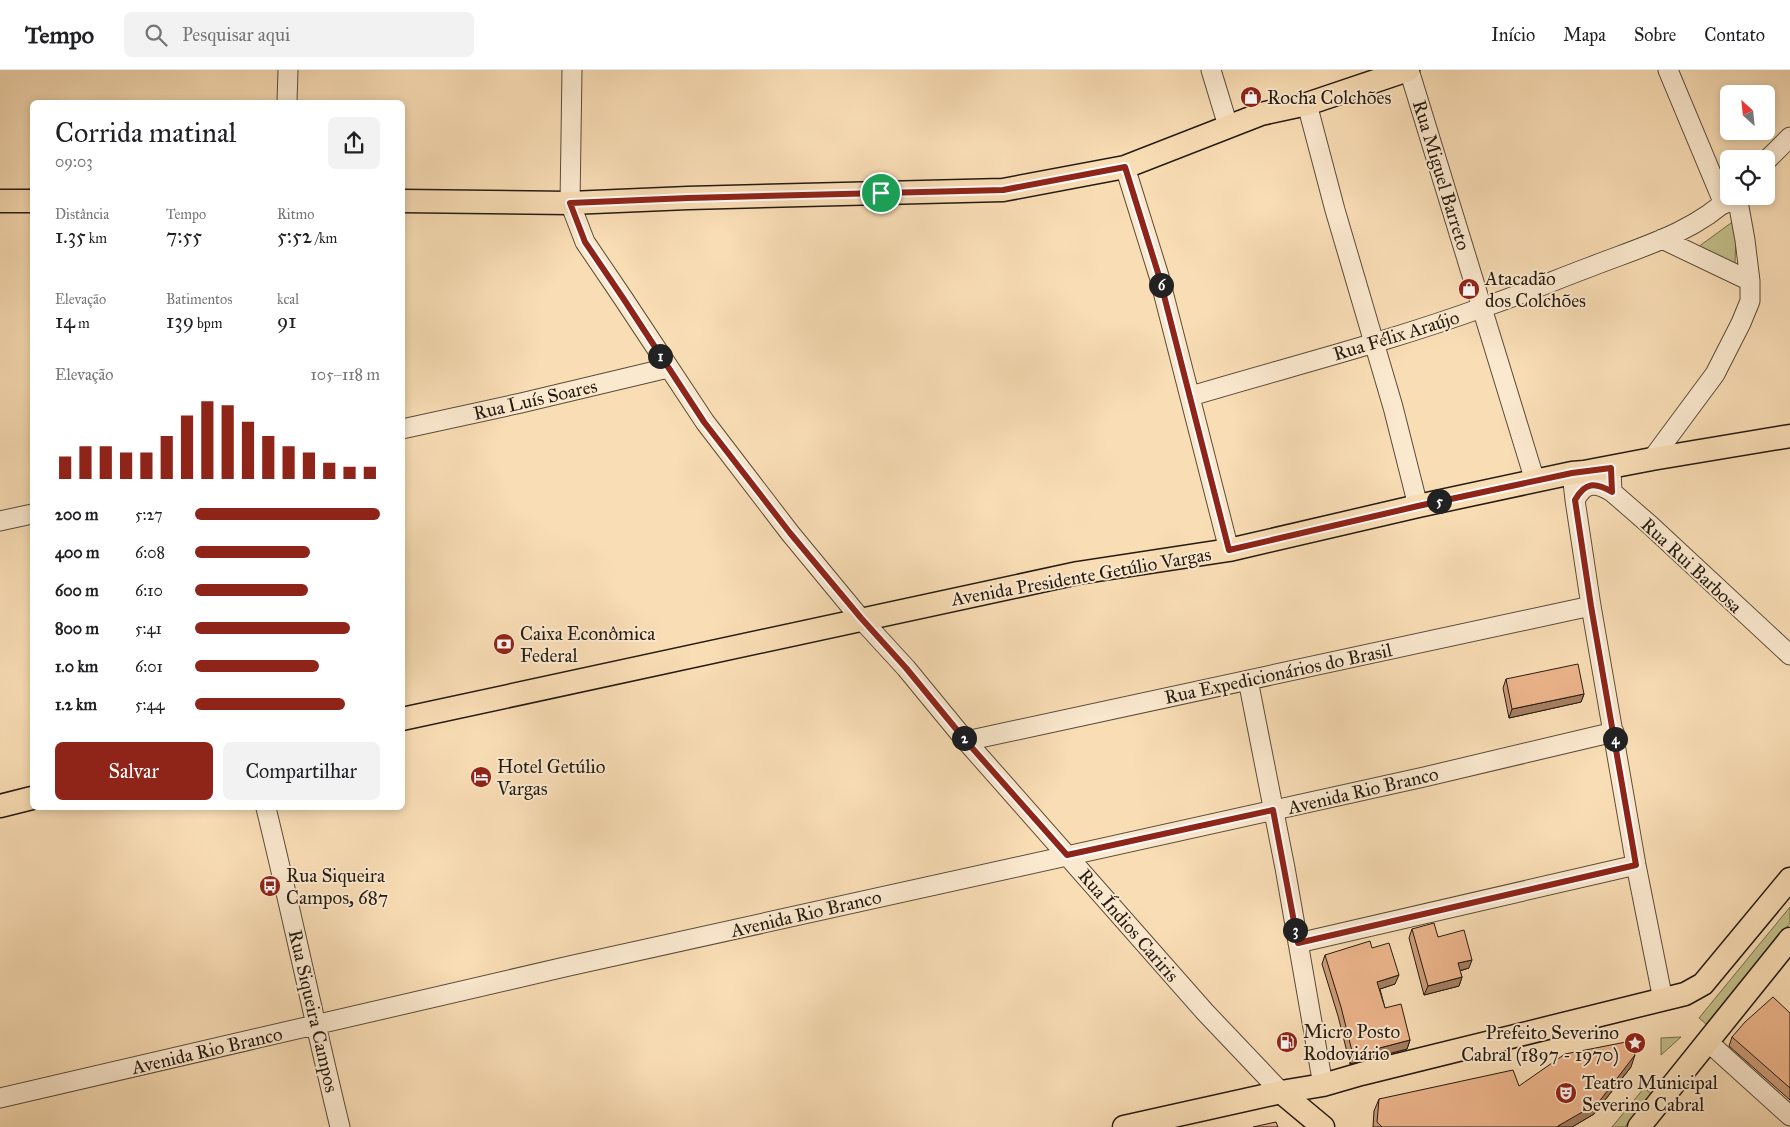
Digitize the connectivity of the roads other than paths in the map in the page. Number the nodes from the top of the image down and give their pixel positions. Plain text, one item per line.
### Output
1 (288, 70) edge
2 (572, 70) edge
3 (1211, 70) edge
4 (1408, 70) edge
5 (1668, 70) edge
6 (287, 100) edge
7 (1307, 104) junction
8 (1228, 126) junction
9 (1790, 137) edge
10 (1775, 152) edge
11 (1125, 167) junction
12 (1720, 176) edge
13 (30, 201) edge
14 (0, 202) edge
15 (405, 202) edge
16 (570, 203) junction
17 (1722, 205) edge
18 (1733, 205) edge
19 (1662, 239) junction
20 (1750, 281) junction
21 (1483, 308) junction
22 (1373, 342) junction
23 (668, 368) junction
24 (1191, 396) junction
25 (405, 428) edge
26 (1790, 436) edge
27 (1652, 459) junction
28 (1611, 468) junction
29 (1572, 473) junction
30 (1535, 481) junction
31 (1612, 492) junction
32 (1575, 500) junction
33 (1418, 506) junction
34 (30, 514) edge
35 (0, 521) edge
36 (1229, 550) junction
37 (1591, 606) junction
38 (861, 618) junction
39 (1790, 655) edge
40 (1248, 680) junction
41 (405, 718) edge
42 (1614, 732) junction
43 (966, 741) junction
44 (30, 798) edge
45 (0, 806) edge
46 (266, 810) edge
47 (1273, 810) junction
48 (1067, 855) junction
49 (1636, 865) junction
50 (1790, 879) edge
51 (1790, 939) edge
52 (1298, 943) junction
53 (1663, 1000) junction
54 (315, 1024) junction
55 (1708, 1041) junction
56 (1323, 1085) junction
57 (1281, 1092) junction
58 (0, 1098) edge
59 (1790, 1116) edge
60 (340, 1127) edge
61 (1124, 1127) edge
62 (1323, 1127) edge
63 (1639, 1127) edge

1 - 6 street
2 - 16 street
3 - 8 street
4 - 7 main road
4 - 21 street, Rua Miguel Barreto
5 - 12 street
7 - 8 main road
7 - 22 street
8 - 11 main road
9 - 10 street
11 - 16 main road
11 - 24 street
13 - 14 main road
15 - 16 main road
16 - 23 street, Rua Índios Cariris
17 - 19 street, Rua Félix Araújo
18 - 20 street
19 - 20 street
19 - 21 street, Rua Félix Araújo
20 - 27 street
21 - 22 street, Rua Félix Araújo
21 - 30 street, Rua Miguel Barreto
22 - 24 street, Rua Félix Araújo
22 - 33 street
23 - 25 street, Rua Luís Soares
23 - 38 street, Rua Índios Cariris
24 - 36 street
26 - 27 main road, Avenida Presidente Getúlio Vargas
27 - 28 main road, Avenida Presidente Getúlio Vargas
28 - 29 main road, Avenida Presidente Getúlio Vargas
28 - 31 street
29 - 30 main road, Avenida Presidente Getúlio Vargas
29 - 32 street
30 - 33 main road, Avenida Presidente Getúlio Vargas
31 - 32 street
31 - 39 street, Rua Rui Barbosa
32 - 37 street
33 - 36 main road, Avenida Presidente Getúlio Vargas
34 - 35 street
36 - 38 main road, Avenida Presidente Getúlio Vargas
37 - 40 street, Rua Expedicionários do Brasil
37 - 42 street
38 - 41 main road, Avenida Presidente Getúlio Vargas
38 - 43 street, Rua Índios Cariris
40 - 43 street, Rua Expedicionários do Brasil
40 - 47 street
42 - 47 street, Avenida Rio Branco
42 - 49 street
43 - 48 street, Rua Índios Cariris
44 - 45 main road
46 - 54 street, Rua Siqueira Campos
47 - 48 street, Avenida Rio Branco
47 - 52 street
48 - 54 street, Avenida Rio Branco
48 - 57 street, Rua Índios Cariris
49 - 52 street
49 - 53 street
50 - 53 main road
51 - 55 main road
52 - 56 street
53 - 56 main road
54 - 58 street, Avenida Rio Branco
54 - 60 street, Rua Siqueira Campos
55 - 59 street
55 - 63 main road
56 - 57 main road
57 - 61 main road
57 - 62 main road

